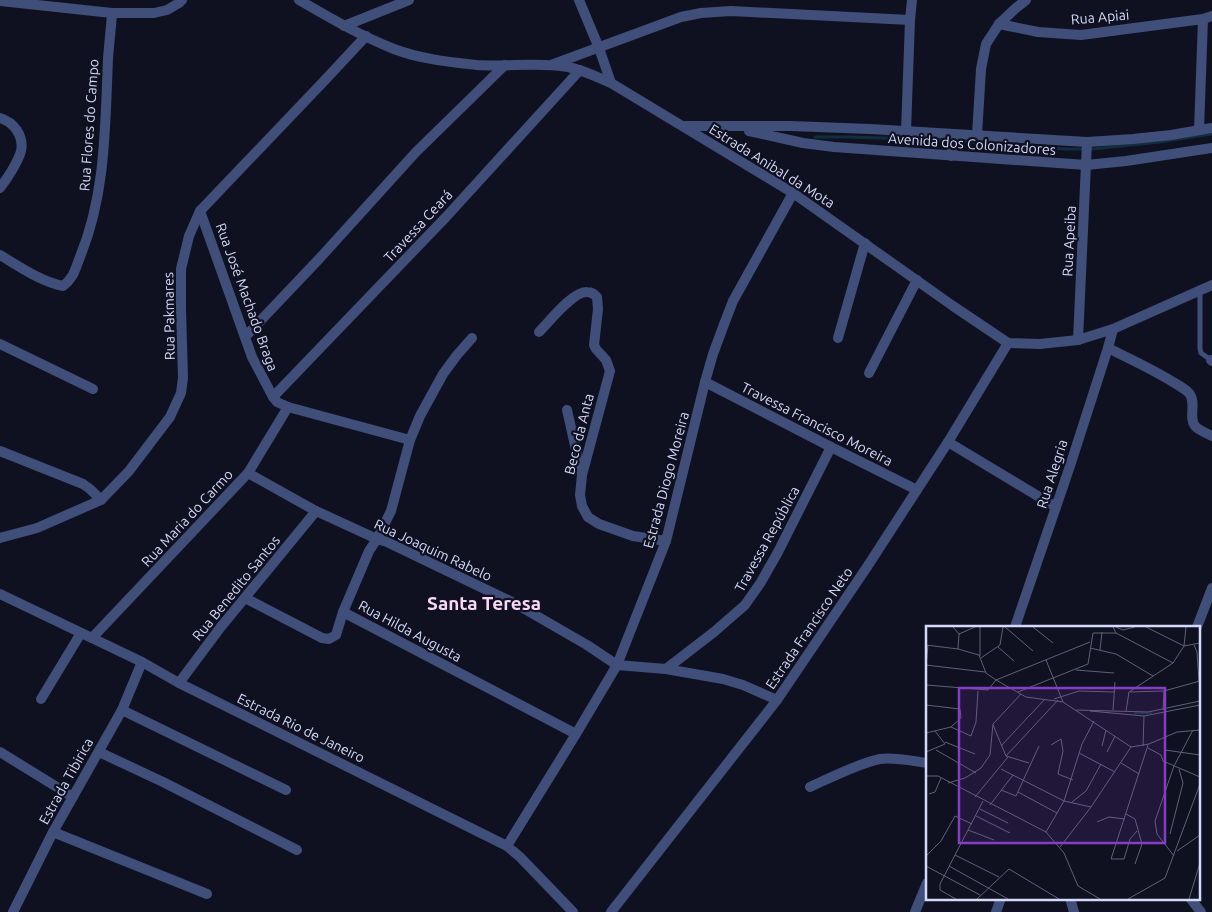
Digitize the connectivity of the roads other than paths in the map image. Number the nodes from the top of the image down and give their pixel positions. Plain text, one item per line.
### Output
1 (182, 0) edge
2 (299, 0) edge
3 (409, 0) edge
4 (579, 0) edge
5 (912, 0) edge
6 (1026, 0) edge
7 (0, 1) edge
8 (112, 14) junction
9 (1208, 17) edge
10 (910, 20) junction
11 (999, 24) junction
12 (344, 26) junction
13 (366, 36) junction
14 (599, 48) junction
15 (505, 65) junction
16 (551, 66) junction
17 (580, 70) junction
18 (611, 83) junction
19 (0, 118) edge
20 (683, 126) junction
21 (730, 127) junction
22 (1212, 128) edge
23 (1199, 130) junction
24 (906, 131) junction
25 (977, 135) junction
26 (954, 136) junction
27 (1087, 144) junction
28 (1212, 148) edge
29 (951, 154) junction
30 (1086, 162) junction
31 (0, 188) edge
32 (793, 193) junction
33 (200, 211) junction
34 (865, 243) junction
35 (0, 255) edge
36 (917, 280) junction
37 (1212, 285) edge
38 (1200, 290) junction
39 (1113, 329) junction
40 (539, 332) dead end
41 (245, 337) junction
42 (472, 338) dead end
43 (838, 338) dead end
44 (1078, 340) junction
45 (1008, 343) junction
46 (0, 344) edge
47 (1108, 348) junction
48 (1211, 360) edge
49 (869, 373) dead end
50 (705, 382) junction
51 (93, 389) dead end
52 (272, 397) junction
53 (288, 407) junction
54 (567, 410) dead end
55 (1212, 436) edge
56 (410, 440) junction
57 (948, 442) junction
58 (831, 447) junction
59 (0, 451) edge
60 (248, 473) junction
61 (582, 475) junction
62 (917, 490) junction
63 (101, 500) junction
64 (1056, 507) junction
65 (316, 511) junction
66 (0, 538) edge
67 (377, 539) junction
68 (666, 541) junction
69 (1212, 588) edge
70 (0, 594) edge
71 (245, 598) junction
72 (343, 612) junction
73 (1015, 626) edge
74 (1197, 626) edge
75 (81, 633) junction
76 (92, 638) junction
77 (142, 662) junction
78 (617, 665) junction
79 (666, 669) junction
80 (179, 684) junction
81 (41, 699) dead end
82 (776, 700) junction
83 (122, 710) junction
84 (576, 734) junction
85 (0, 752) edge
86 (99, 752) junction
87 (926, 763) edge
88 (810, 787) dead end
89 (286, 790) dead end
90 (73, 797) junction
91 (53, 832) junction
92 (507, 846) junction
93 (298, 850) dead end
94 (926, 885) edge
95 (207, 894) dead end
96 (1000, 900) edge
97 (1192, 900) edge
98 (13, 912) edge
99 (573, 912) edge
100 (611, 912) edge
101 (915, 912) edge
102 (996, 912) edge
103 (1201, 912) edge

1 - 8 street
2 - 12 street, Estrada Anibal da Mota
3 - 12 street
4 - 14 street
5 - 10 street
6 - 11 street
7 - 8 street
8 - 35 street, Rua Flores do Campo
9 - 11 street, Rua Apiai
9 - 23 street, Rua Apiai
10 - 14 street
10 - 24 street
11 - 25 street
12 - 13 street, Estrada Anibal da Mota
13 - 15 street, Estrada Anibal da Mota
13 - 33 street, Rua Pakmares
14 - 16 street
14 - 18 street
15 - 16 street, Estrada Anibal da Mota
15 - 41 street
16 - 17 street, Estrada Anibal da Mota
17 - 18 street, Estrada Anibal da Mota
17 - 52 street, Travessa Ceará
18 - 20 street, Estrada Anibal da Mota
19 - 31 street
20 - 21 street, Avenida dos Colonizadores
20 - 32 street, Estrada Anibal da Mota
21 - 24 street, Avenida dos Colonizadores
21 - 29 street, Avenida dos Colonizadores
22 - 23 street, Avenida dos Colonizadores
23 - 27 street, Avenida dos Colonizadores
24 - 26 street, Avenida dos Colonizadores
25 - 26 street, Avenida dos Colonizadores
25 - 27 street, Avenida dos Colonizadores
26 - 29 street
27 - 30 street, Rua Apeiba
28 - 30 street, Avenida dos Colonizadores
29 - 30 street, Avenida dos Colonizadores
30 - 44 street, Rua Apeiba
32 - 34 street, Estrada Anibal da Mota
32 - 50 street, Estrada Diogo Moreira
33 - 41 street, Rua José Machado Braga
33 - 63 street, Rua Pakmares
34 - 36 street, Estrada Anibal da Mota
34 - 43 street
36 - 45 street, Estrada Anibal da Mota
36 - 49 street
37 - 38 street
38 - 39 street
38 - 48 lane
39 - 44 street
39 - 47 street, Rua Alegria
40 - 61 street, Beco da Anta
41 - 52 street, Rua José Machado Braga
42 - 56 street
44 - 45 street
45 - 57 street, Estrada Francisco Neto
46 - 51 street
47 - 55 street
47 - 64 street, Rua Alegria
50 - 58 street, Travessa Francisco Moreira
50 - 68 street, Estrada Diogo Moreira
52 - 53 street
53 - 56 street
53 - 60 street, Rua Maria do Carmo
54 - 61 street
56 - 67 street
57 - 62 street, Estrada Francisco Neto
57 - 64 street
58 - 62 street, Travessa Francisco Moreira
58 - 79 street, Travessa República
59 - 63 street
60 - 65 street, Rua Joaquim Rabelo
60 - 76 street, Rua Maria do Carmo
61 - 68 street, Beco da Anta
62 - 82 street, Estrada Francisco Neto
63 - 66 street, Rua Pakmares
64 - 73 street, Rua Alegria
65 - 67 street, Rua Joaquim Rabelo
65 - 71 street, Rua Benedito Santos
67 - 72 street
67 - 78 street, Rua Joaquim Rabelo
68 - 78 street, Estrada Diogo Moreira
69 - 74 street
70 - 75 street, Estrada Rio de Janeiro
71 - 72 street, Rua Hilda Augusta
71 - 80 street, Rua Benedito Santos
72 - 84 street, Rua Hilda Augusta
75 - 76 street, Estrada Rio de Janeiro
75 - 81 street
76 - 77 street, Estrada Rio de Janeiro
77 - 80 street, Estrada Rio de Janeiro
77 - 83 street, Estrada Tibirica
78 - 79 street, Rua Joaquim Rabelo
78 - 84 street, Estrada Diogo Moreira
79 - 82 street, Rua Joaquim Rabelo
80 - 92 street, Estrada Rio de Janeiro
82 - 100 street, Estrada Francisco Neto
83 - 86 street, Estrada Tibirica
83 - 89 street
84 - 92 street, Estrada Diogo Moreira
85 - 90 street
86 - 90 street, Estrada Tibirica
86 - 93 street
87 - 88 street
90 - 91 street, Estrada Tibirica
91 - 95 street
91 - 98 street, Estrada Tibirica
92 - 99 street, Estrada Rio de Janeiro
94 - 101 street
96 - 102 street
97 - 103 street

